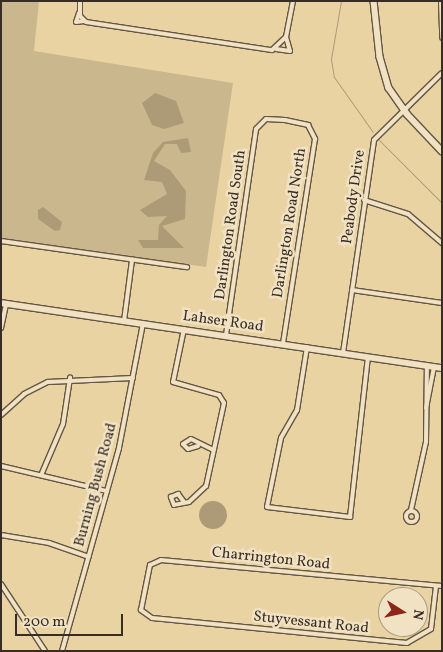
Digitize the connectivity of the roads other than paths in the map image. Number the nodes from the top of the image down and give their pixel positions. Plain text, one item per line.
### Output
1 (80, 1) edge
2 (293, 1) edge
3 (374, 1) edge
4 (441, 1) edge
5 (286, 37) junction
6 (442, 38) edge
7 (276, 49) junction
8 (442, 73) edge
9 (402, 109) junction
10 (262, 120) joint
11 (442, 151) edge
12 (364, 200) junction
13 (1, 241) edge
14 (442, 243) edge
15 (132, 260) junction
16 (187, 267) dead end
17 (352, 290) junction
18 (4, 303) edge
19 (442, 303) edge
20 (124, 321) junction
21 (143, 323) junction
22 (1, 328) edge
23 (184, 329) junction
24 (226, 335) junction
25 (283, 344) junction
26 (307, 347) junction
27 (343, 352) junction
28 (368, 356) junction
29 (427, 366) junction
30 (434, 367) junction
31 (442, 368) edge
32 (70, 378) junction
33 (133, 378) junction
34 (425, 411) junction
35 (1, 415) edge
36 (198, 446) dead end
37 (214, 450) junction
38 (1, 466) edge
39 (42, 473) junction
40 (106, 491) junction
41 (184, 502) dead end
42 (411, 510) dead end
43 (1, 535) edge
44 (90, 557) junction
45 (1, 584) edge
46 (436, 586) junction
47 (442, 586) edge
48 (142, 614) joint
49 (45, 651) edge
50 (62, 651) edge

1 - 7 street
2 - 5 street
3 - 9 street
4 - 6 street
5 - 7 street
5 - 7 street
8 - 9 street, Peabody Drive
9 - 11 street
9 - 12 street, Peabody Drive
10 - 24 street, Darlington Road South
10 - 25 street, Darlington Road North
12 - 14 street
12 - 17 street, Peabody Drive
13 - 15 street
15 - 16 street
15 - 20 street
17 - 19 street
17 - 27 street, Peabody Drive
18 - 20 street, Lahser Road
18 - 22 street
20 - 21 street, Lahser Road
21 - 23 street, Lahser Road
21 - 33 street, Burning Bush Road
23 - 24 street, Lahser Road
23 - 37 street
24 - 25 street, Lahser Road
25 - 26 street, Lahser Road
26 - 27 street, Lahser Road
26 - 28 street
27 - 28 street, Lahser Road
28 - 29 street, Lahser Road
29 - 30 street, Lahser Road
29 - 34 street
30 - 31 street, Lahser Road
30 - 34 street
32 - 33 street
32 - 35 street
32 - 39 street
33 - 40 street, Burning Bush Road
34 - 42 street
36 - 37 street
37 - 41 street
38 - 39 street
39 - 40 street
40 - 44 street, Burning Bush Road
43 - 44 street
44 - 50 street, Burning Bush Road
45 - 49 street
46 - 47 street, Charrington Road
46 - 48 street, Charrington Road
46 - 48 street, Stuyvessant Road

